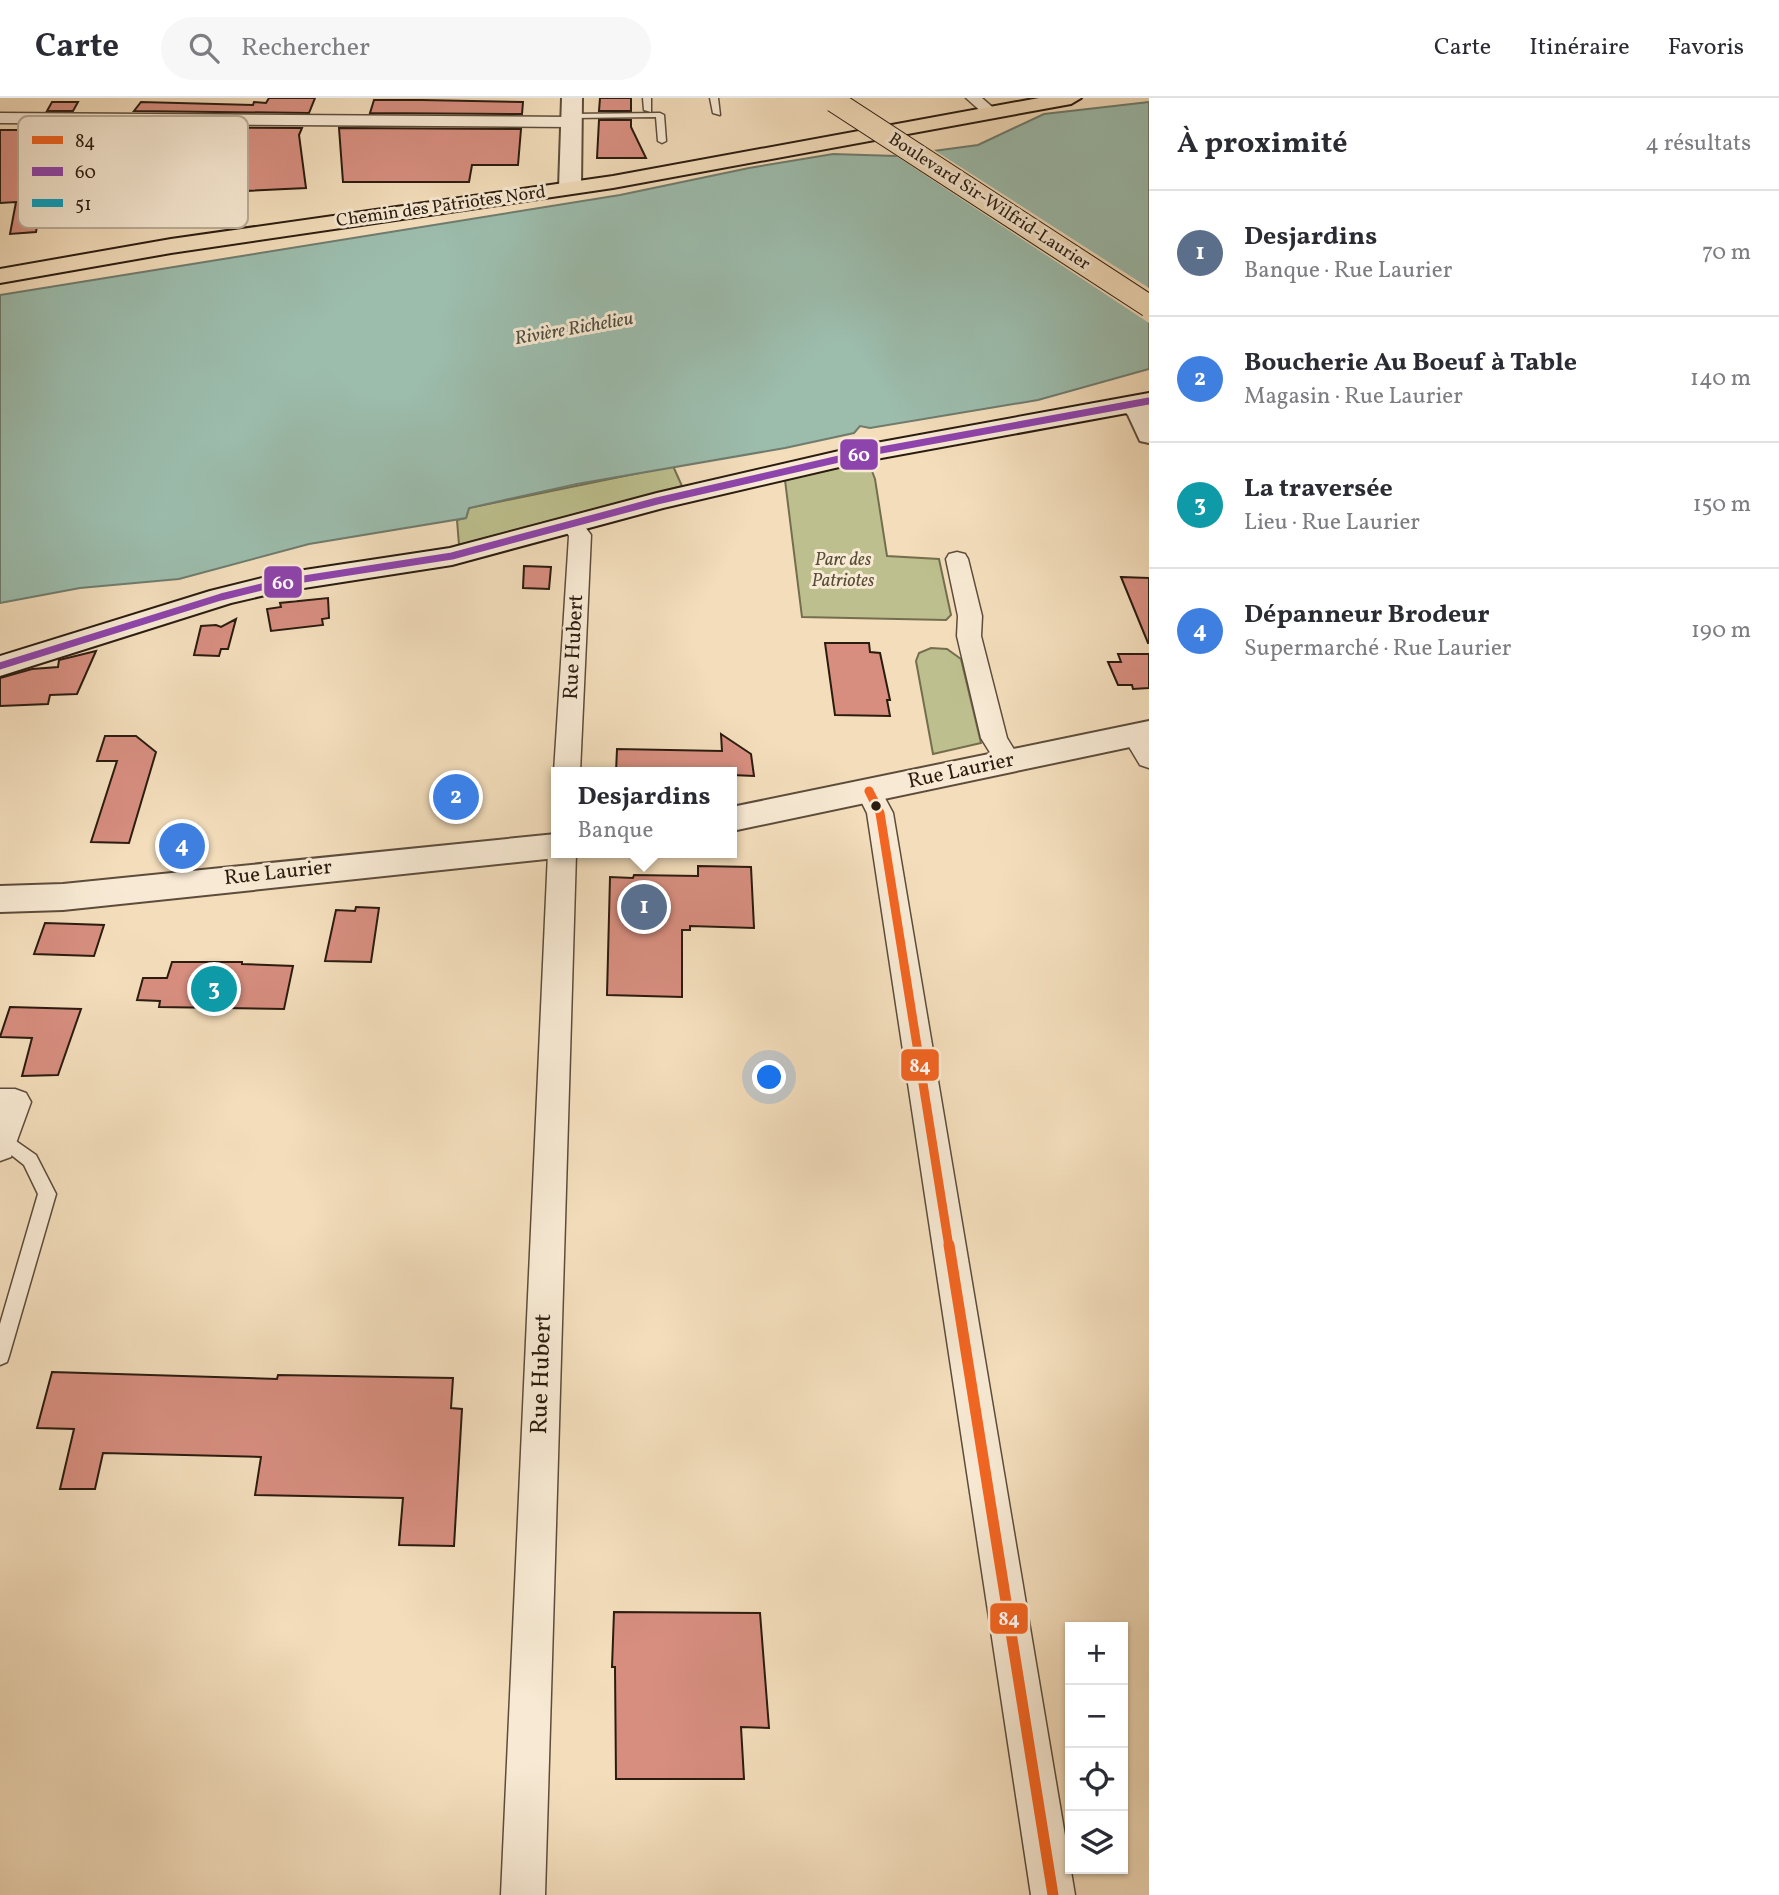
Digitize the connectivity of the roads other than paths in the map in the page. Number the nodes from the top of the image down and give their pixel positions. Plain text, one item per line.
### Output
1 (647, 98) edge
2 (714, 98) edge
3 (974, 98) edge
4 (1071, 98) edge
5 (838, 99) edge
6 (901, 108) dead end
7 (648, 110) dead end
8 (107, 112) junction
9 (572, 112) edge
10 (989, 112) junction
11 (718, 113) dead end
12 (36, 116) edge
13 (105, 116) edge
14 (18, 117) edge
15 (0, 118) edge
16 (924, 123) junction
17 (662, 141) dead end
18 (570, 188) junction
19 (0, 276) edge
20 (1149, 295) edge
21 (1149, 306) edge
22 (1140, 403) edge
23 (1149, 435) edge
24 (572, 525) junction
25 (957, 559) dead end
26 (0, 666) edge
27 (1144, 742) edge
28 (1008, 761) junction
29 (567, 767) edge
30 (869, 791) junction
31 (737, 818) edge
32 (551, 847) edge
33 (562, 858) edge
34 (0, 899) edge
35 (7, 1102) edge
36 (1, 1144) edge
37 (0, 1356) edge
38 (523, 1895) edge
39 (1053, 1895) edge

1 - 7 lane
2 - 11 lane
3 - 10 street
4 - 10 main road, Chemin des Patriotes Nord
5 - 20 main road, Boulevard Sir-Wilfrid-Laurier
5 - 21 main road, Boulevard Sir-Wilfrid-Laurier, bridge
6 - 16 main road
8 - 9 street
8 - 12 street
8 - 13 street
9 - 17 lane
9 - 18 main road
10 - 16 main road, Chemin des Patriotes Nord
14 - 15 street
16 - 18 main road, Chemin des Patriotes Nord
18 - 19 main road, Chemin des Patriotes Nord
22 - 23 main road
22 - 24 main road
24 - 26 main road
24 - 29 street, Rue Hubert
25 - 28 street
27 - 28 main road, Rue Laurier
28 - 30 main road, Rue Laurier
30 - 31 main road, Rue Laurier
30 - 39 street
32 - 34 main road, Rue Laurier
33 - 38 street, Rue Hubert
35 - 36 street
36 - 37 lane

